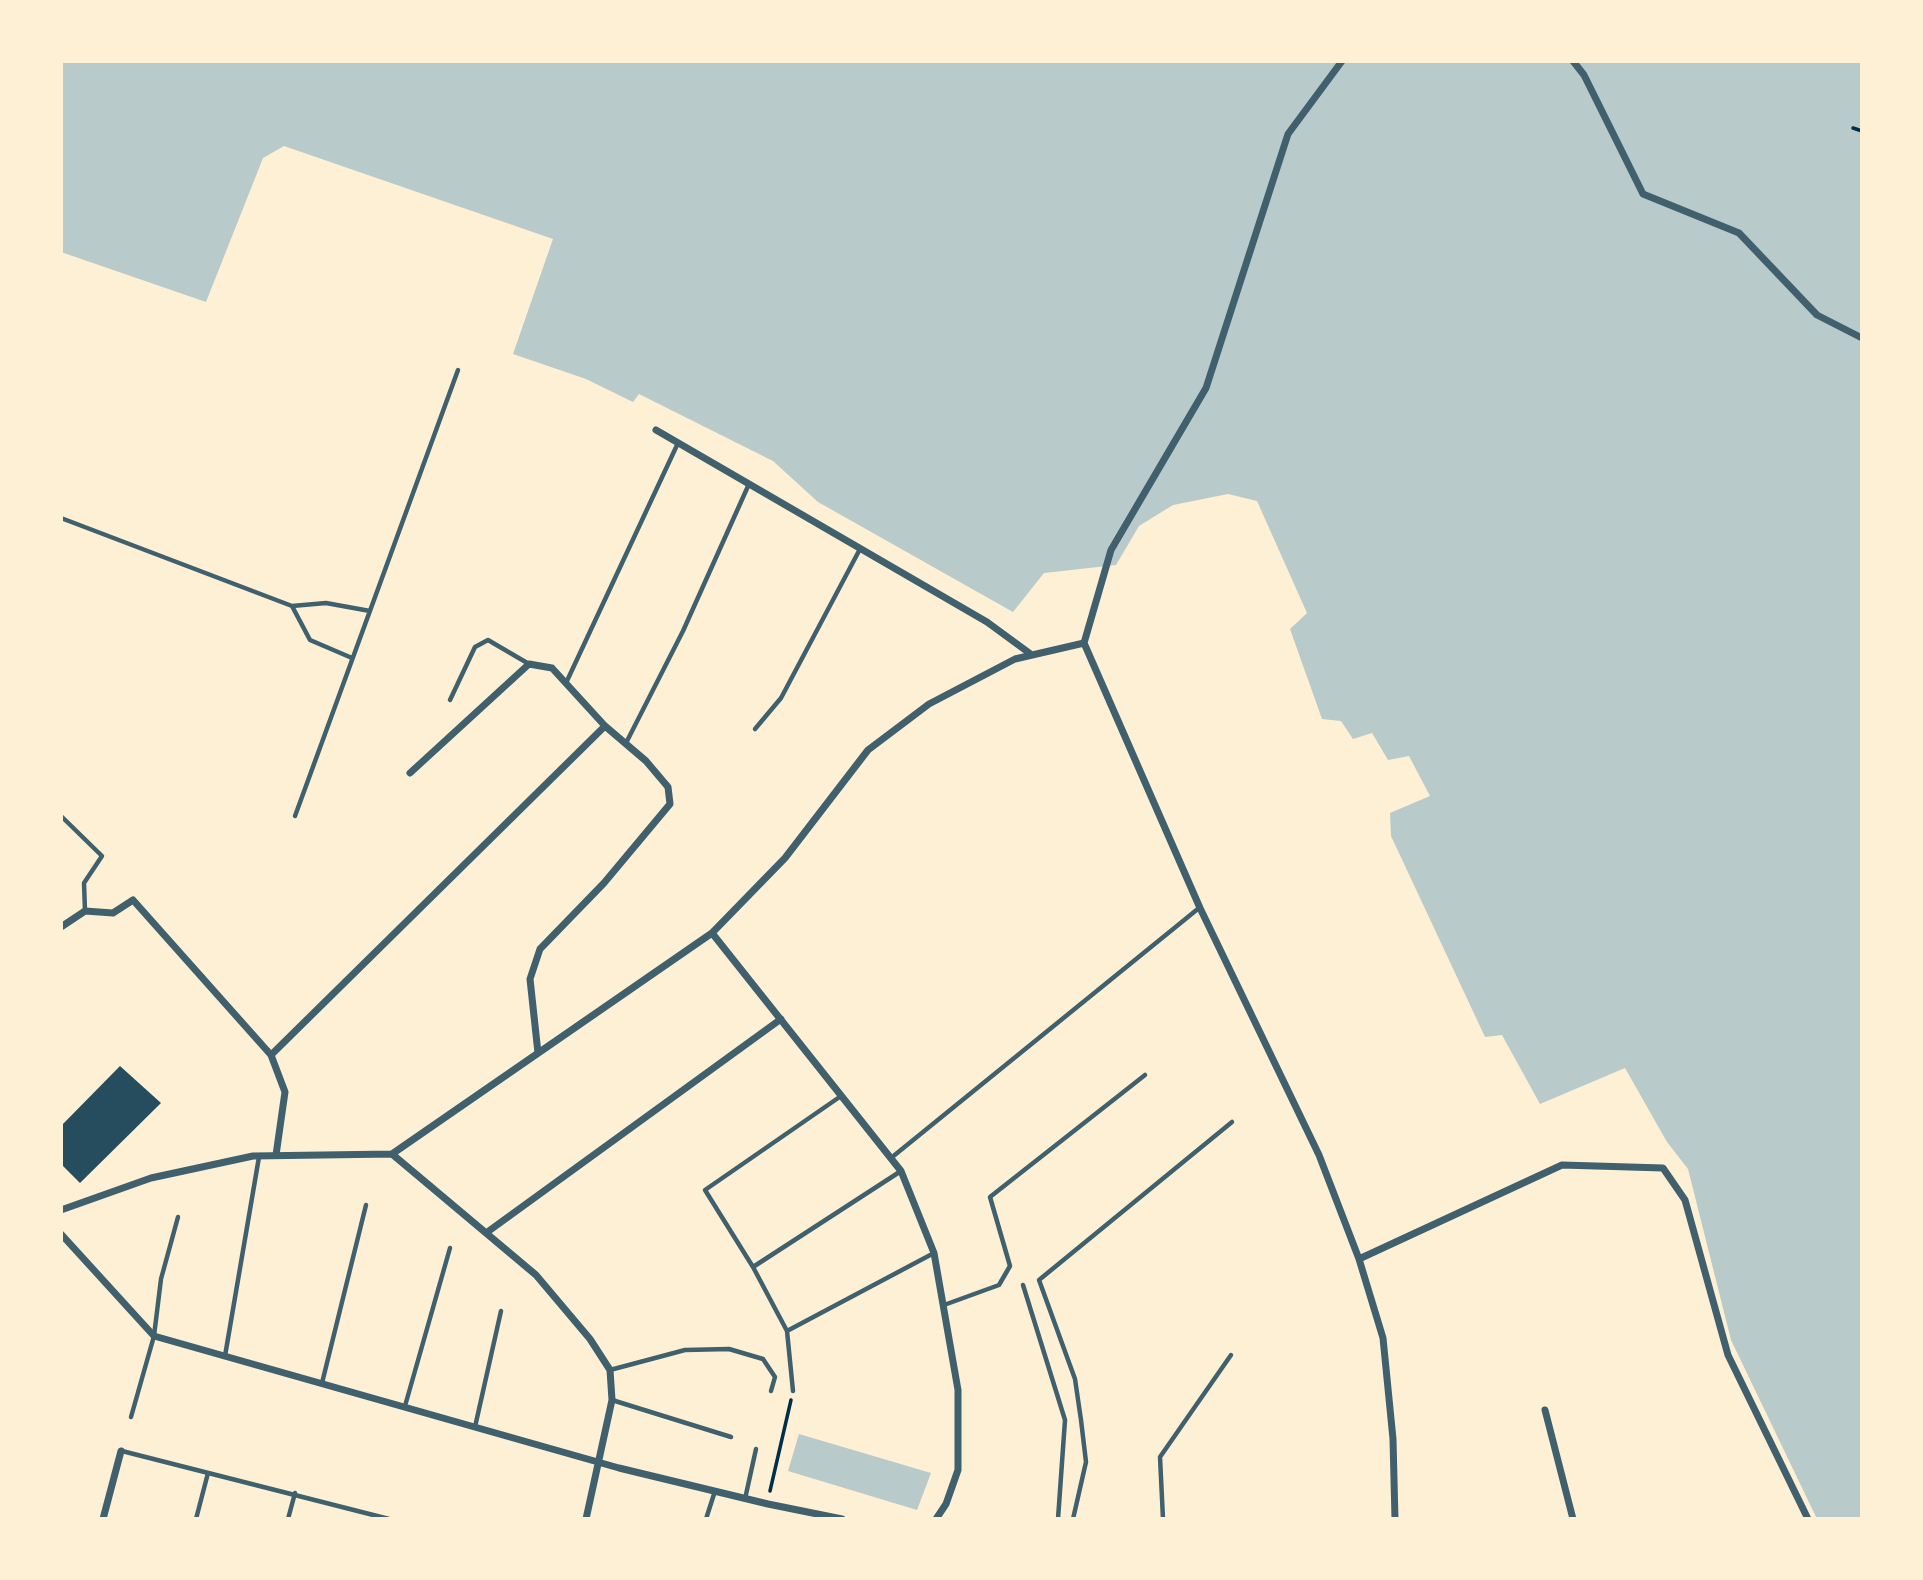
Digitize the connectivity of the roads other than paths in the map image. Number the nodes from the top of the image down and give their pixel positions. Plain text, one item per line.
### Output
1 (1342, 61) edge
2 (1573, 61) edge
3 (1862, 338) edge
4 (458, 370) dead end
5 (656, 430) dead end
6 (678, 443) junction
7 (750, 484) junction
8 (61, 518) edge
9 (860, 548) junction
10 (292, 606) junction
11 (370, 611) junction
12 (1084, 643) junction
13 (1032, 655) junction
14 (353, 658) junction
15 (529, 664) junction
16 (566, 682) junction
17 (450, 700) dead end
18 (605, 726) junction
19 (755, 729) dead end
20 (625, 744) junction
21 (410, 773) dead end
22 (61, 816) edge
23 (295, 816) dead end
24 (1200, 908) junction
25 (85, 911) junction
26 (61, 927) edge
27 (712, 933) junction
28 (780, 1019) junction
29 (538, 1053) junction
30 (271, 1055) junction
31 (1145, 1075) dead end
32 (841, 1095) junction
33 (1232, 1122) dead end
34 (392, 1154) junction
35 (276, 1155) junction
36 (259, 1156) junction
37 (891, 1158) junction
38 (901, 1171) junction
39 (366, 1205) dead end
40 (61, 1210) edge
41 (178, 1217) dead end
42 (486, 1233) junction
43 (61, 1234) edge
44 (450, 1248) dead end
45 (934, 1253) junction
46 (1359, 1259) junction
47 (753, 1267) junction
48 (1023, 1285) dead end
49 (943, 1306) junction
50 (501, 1311) dead end
51 (788, 1331) junction
52 (154, 1336) junction
53 (1231, 1355) dead end
54 (225, 1356) junction
55 (610, 1370) junction
56 (321, 1384) junction
57 (771, 1391) dead end
58 (793, 1391) road end
59 (612, 1400) junction
60 (405, 1407) junction
61 (1545, 1410) dead end
62 (131, 1417) dead end
63 (475, 1427) junction
64 (731, 1437) dead end
65 (756, 1449) dead end
66 (121, 1451) joint
67 (599, 1462) junction
68 (208, 1473) junction
69 (715, 1491) junction
70 (295, 1493) junction
71 (745, 1499) junction
72 (103, 1519) edge
73 (196, 1519) edge
74 (288, 1519) edge
75 (389, 1519) edge
76 (586, 1519) edge
77 (706, 1519) edge
78 (842, 1519) edge
79 (936, 1519) edge
80 (1058, 1519) edge
81 (1073, 1519) edge
82 (1163, 1519) edge
83 (1395, 1519) edge
84 (1573, 1519) edge
85 (1808, 1519) edge

1 - 12 street
2 - 3 street
4 - 11 lane
5 - 6 street
6 - 7 street
6 - 16 lane
7 - 9 street
7 - 20 lane
8 - 10 lane
9 - 13 street
9 - 19 lane
10 - 11 lane
10 - 14 lane
11 - 14 lane
12 - 13 street
12 - 24 street
13 - 27 street
14 - 23 lane
15 - 16 street
15 - 17 lane
15 - 21 street
16 - 18 street
18 - 20 street
18 - 30 street
20 - 29 street
22 - 25 lane
24 - 37 lane
24 - 46 street
25 - 26 street
25 - 30 street
27 - 28 street
27 - 29 street
28 - 32 street
28 - 42 street
29 - 34 street
30 - 35 street
31 - 49 lane
32 - 37 street
32 - 47 lane
33 - 81 lane
34 - 35 street
34 - 42 street
35 - 36 street
36 - 40 street
36 - 54 lane
37 - 38 street
38 - 45 street
38 - 47 lane
39 - 56 lane
41 - 52 lane
42 - 55 street
43 - 52 street
44 - 60 lane
45 - 49 street
45 - 51 lane
46 - 83 street
46 - 85 street
47 - 51 lane
48 - 80 lane
49 - 79 street
50 - 63 lane
51 - 58 lane
52 - 54 street
52 - 62 lane
53 - 82 lane
54 - 56 street
55 - 57 lane
55 - 59 street
56 - 60 street
59 - 64 lane
59 - 67 street
60 - 63 street
61 - 84 street
63 - 67 street
65 - 71 lane
66 - 68 lane
66 - 72 street
67 - 69 street
67 - 76 street
68 - 70 lane
68 - 73 lane
69 - 71 street
69 - 77 lane
70 - 74 lane
70 - 75 lane
71 - 78 street

